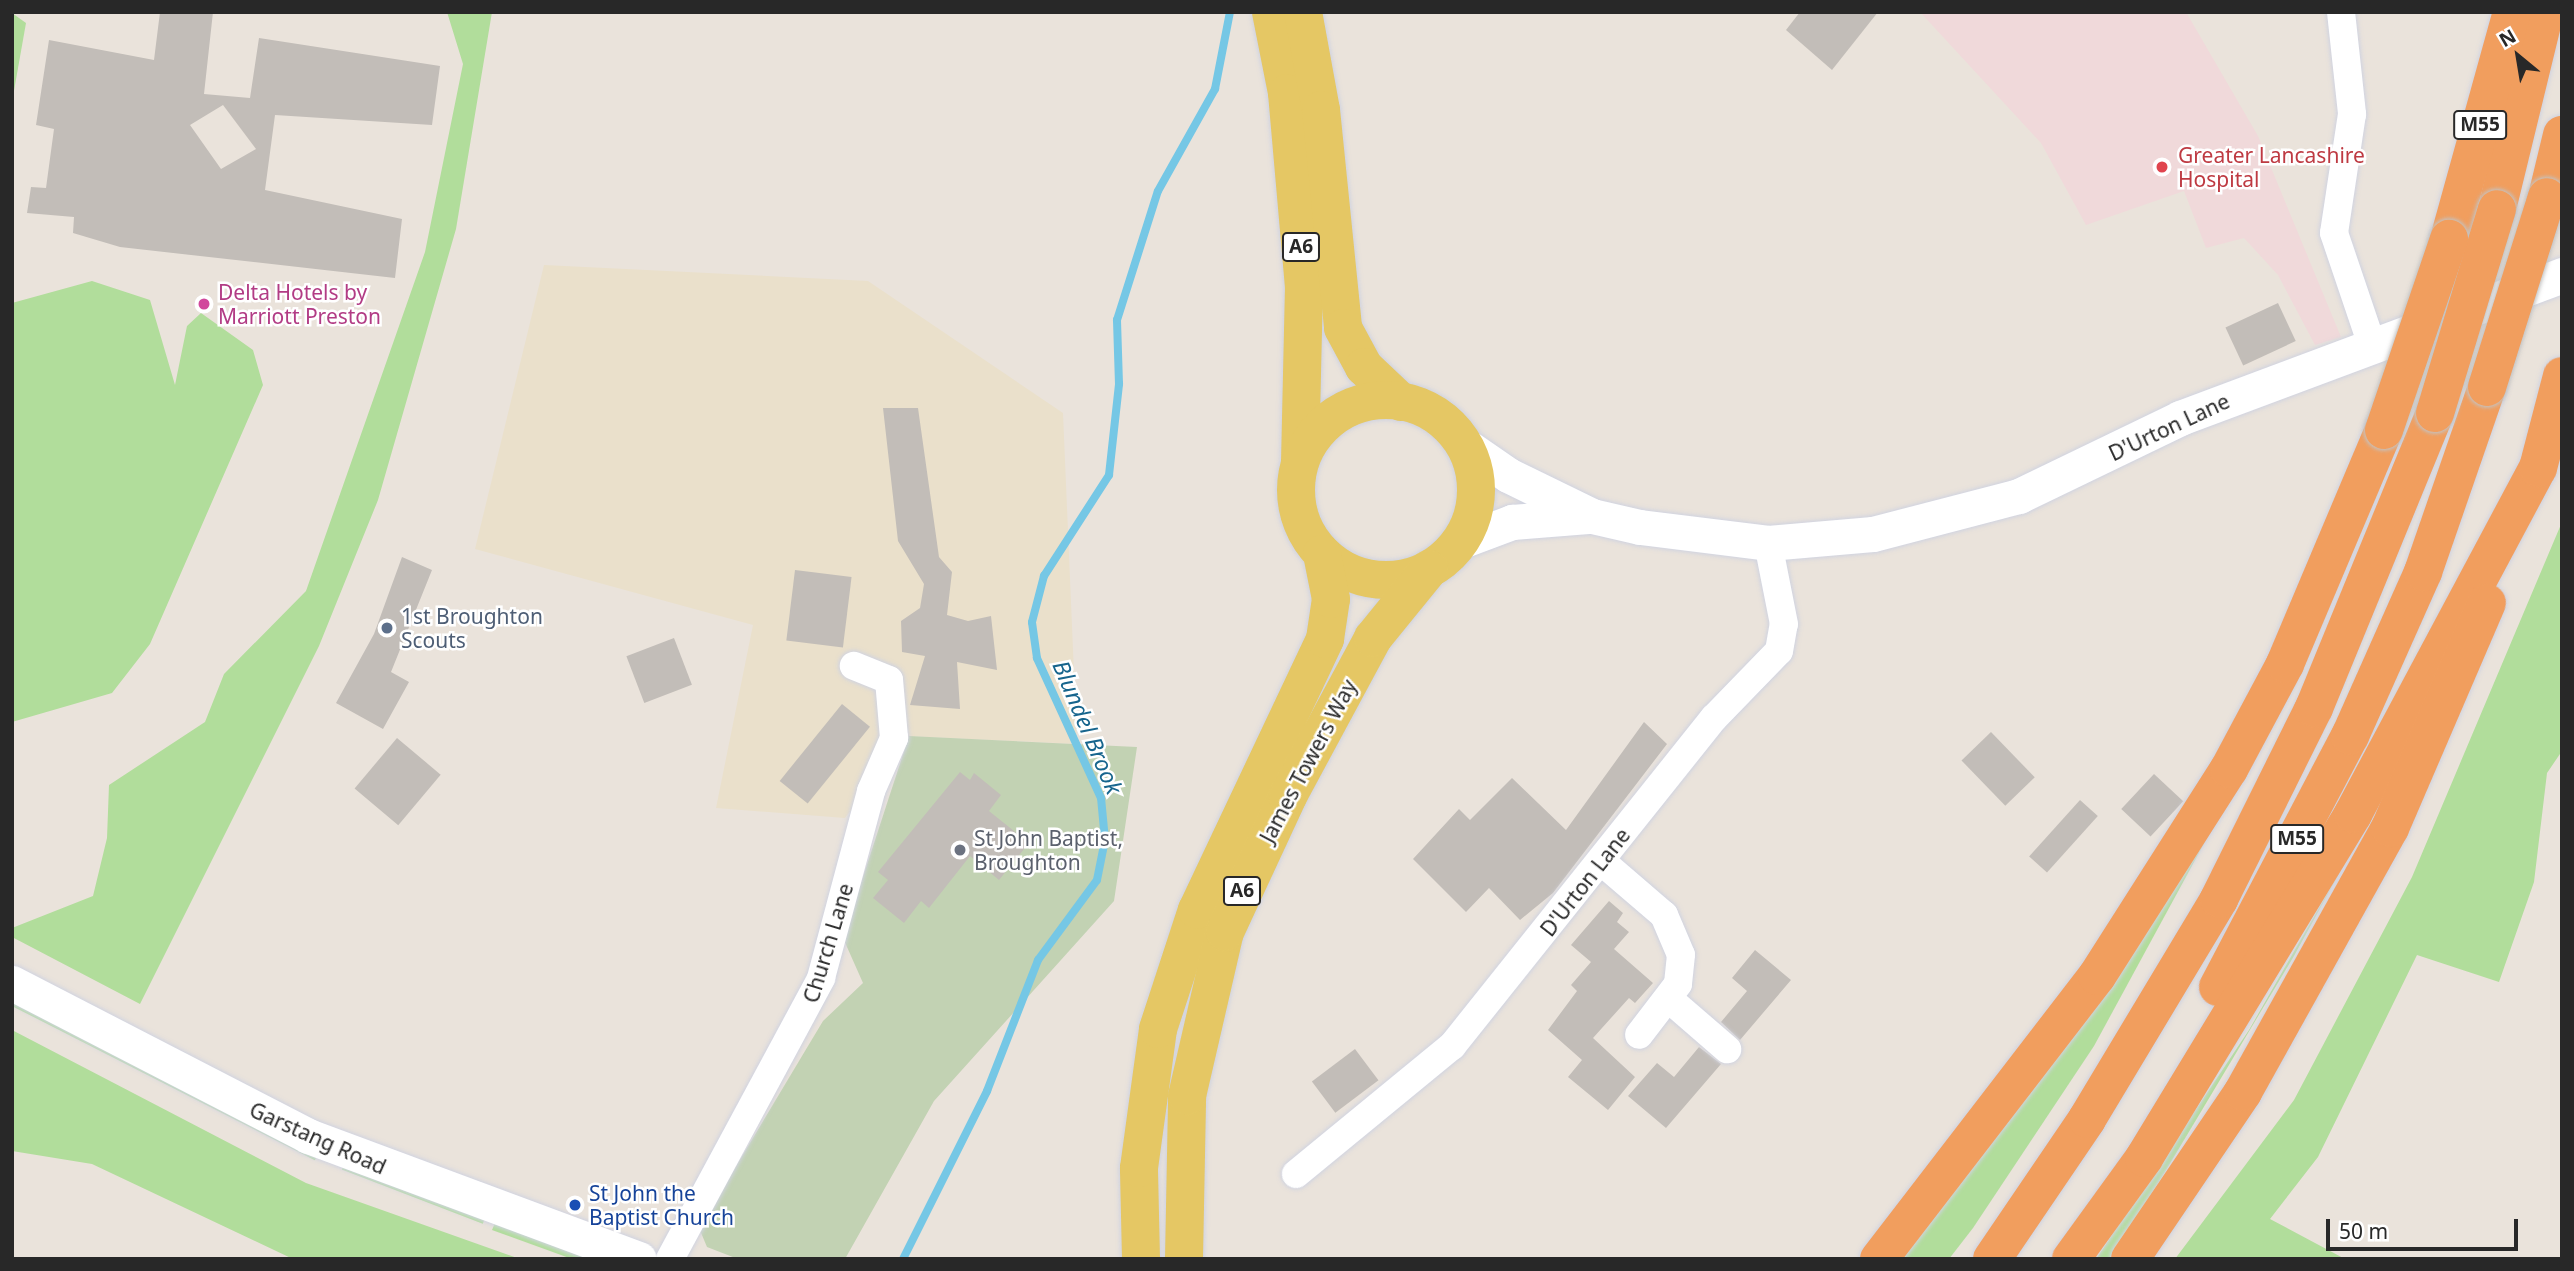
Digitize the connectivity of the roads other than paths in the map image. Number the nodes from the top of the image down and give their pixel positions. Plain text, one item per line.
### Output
1 (2341, 12) edge
2 (2512, 12) edge
3 (2545, 12) edge
4 (1284, 19) edge
5 (2562, 135) edge
6 (2562, 275) edge
7 (2372, 345) junction
8 (2562, 376) edge
9 (1401, 402) junction
10 (1462, 443) junction
11 (1300, 462) junction
12 (1592, 516) junction
13 (2509, 527) junction
14 (1459, 542) junction
15 (1768, 543) junction
16 (1322, 554) junction
17 (1430, 569) junction
18 (854, 666) dead end
19 (1601, 861) junction
20 (12, 982) edge
21 (1669, 999) junction
22 (1639, 1035) dead end
23 (1727, 1049) dead end
24 (1296, 1174) dead end
25 (639, 1259) edge
26 (670, 1259) edge
27 (1141, 1259) edge
28 (1184, 1259) edge
29 (1879, 1259) edge
30 (1992, 1259) edge
31 (2043, 1259) edge
32 (2071, 1259) edge
33 (2130, 1259) edge

1 - 7 street
2 - 29 highway, M55, bridge
3 - 30 highway, M55, bridge
4 - 9 main road, A6
4 - 11 main road, A6
5 - 31 highway, M55, bridge
6 - 7 street, D'Urton Lane
7 - 15 street, D'Urton Lane
8 - 13 highway, M55
9 - 10 main road, A6
9 - 11 main road, A6
10 - 12 street, D'Urton Lane
10 - 14 main road, A6
11 - 16 main road, A6
12 - 14 street, D'Urton Lane
12 - 15 street, D'Urton Lane
13 - 32 highway, M55
13 - 33 highway, M55
14 - 17 main road, A6
15 - 19 street, D'Urton Lane
16 - 17 main road
16 - 27 main road, James Towers Way / A6
17 - 28 main road, James Towers Way / A6
18 - 26 street, Church Lane
19 - 21 street
19 - 24 street, D'Urton Lane
20 - 25 street, Garstang Road
21 - 22 street
21 - 23 street

